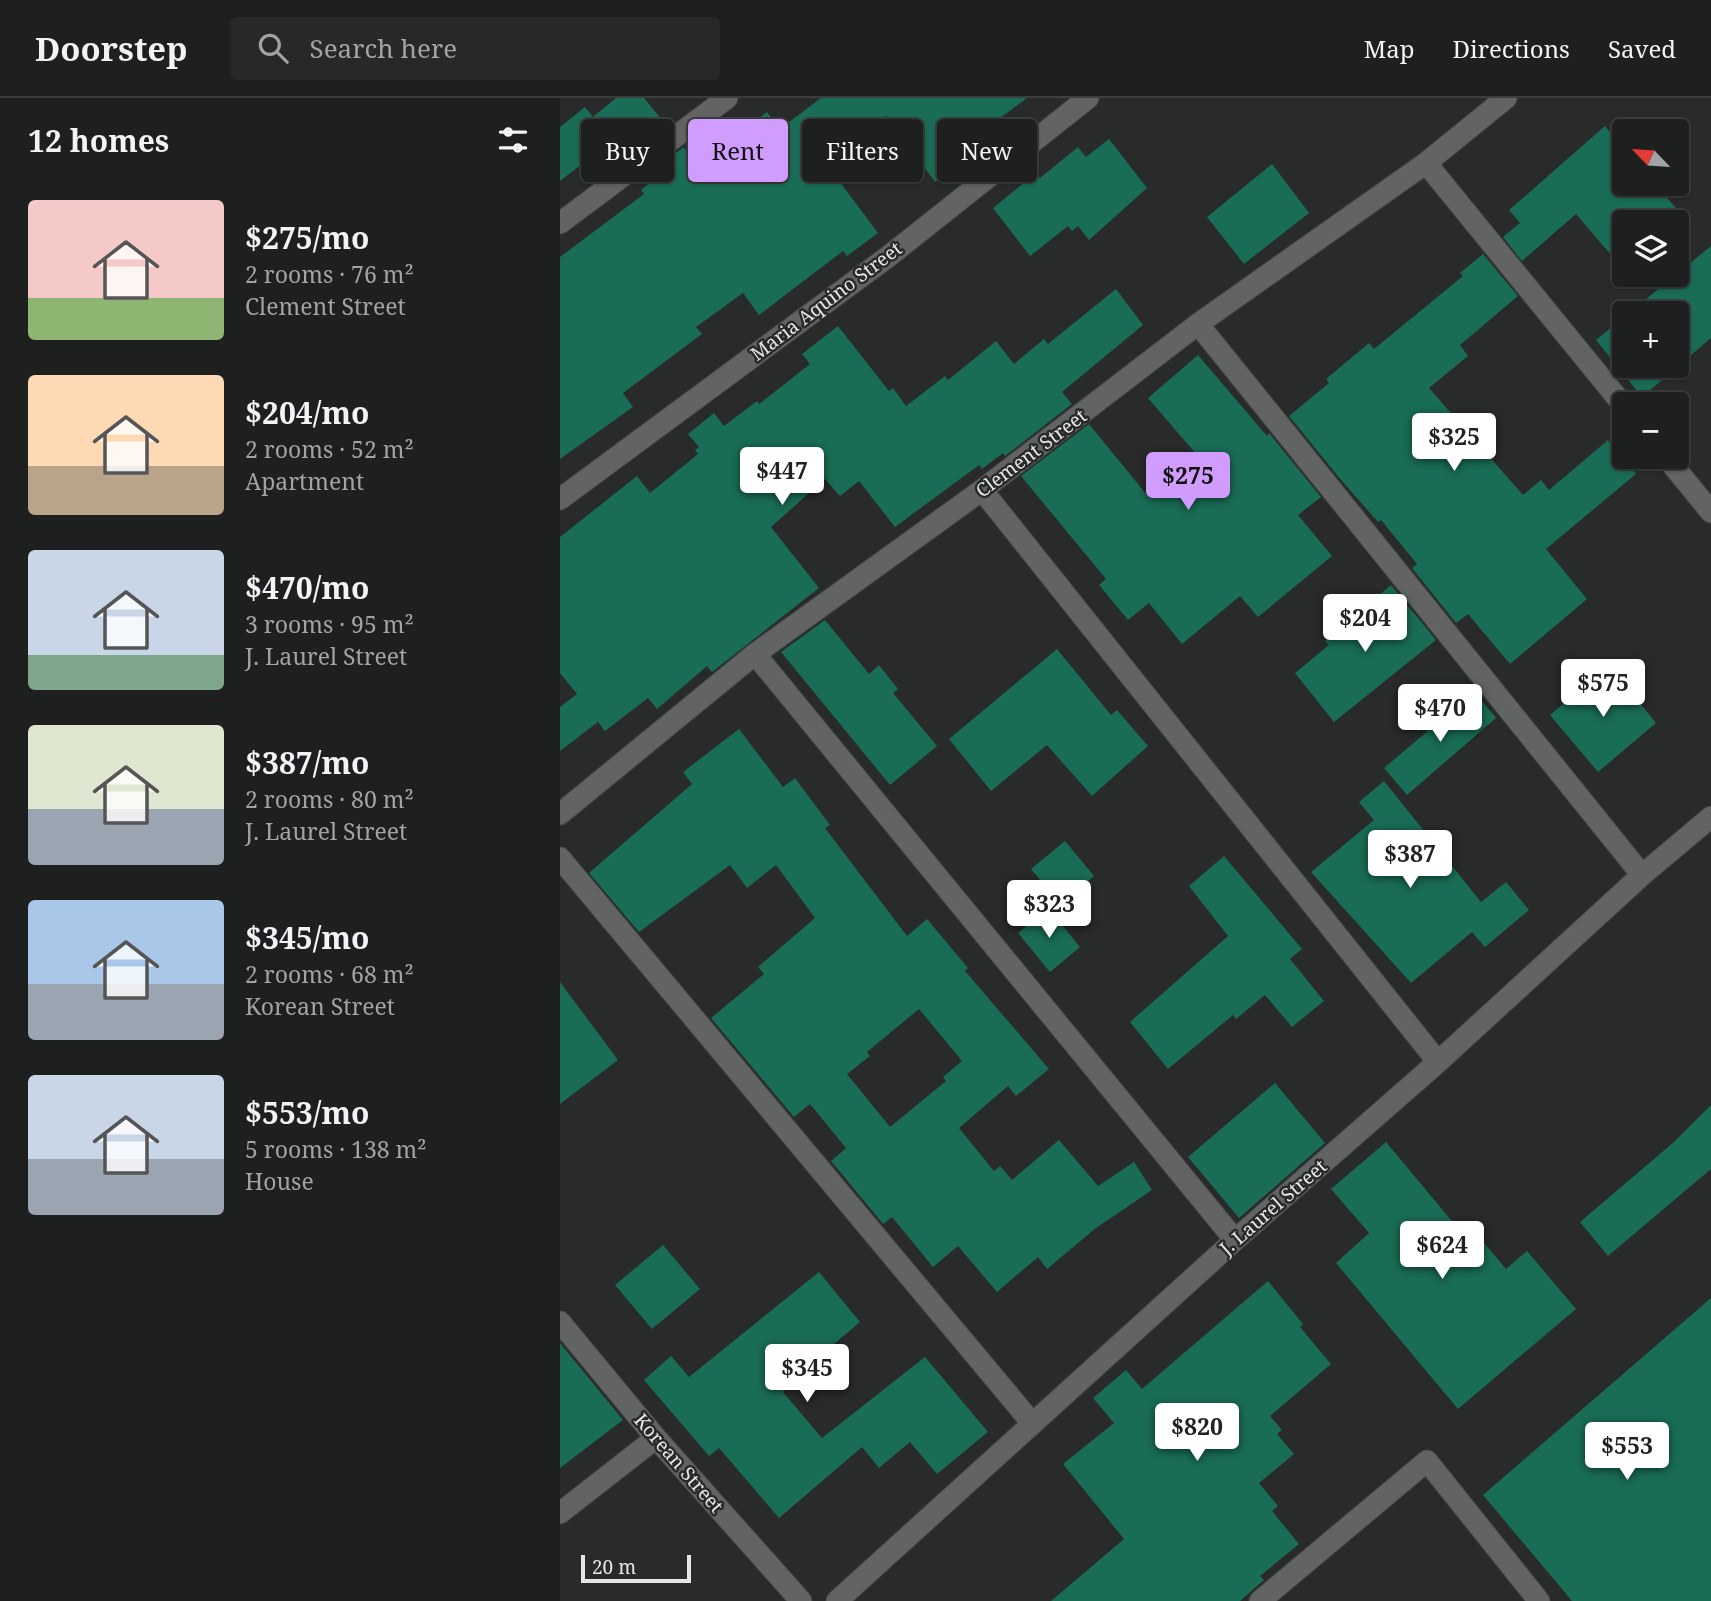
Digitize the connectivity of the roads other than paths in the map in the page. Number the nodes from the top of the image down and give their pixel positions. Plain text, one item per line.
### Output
1 (727, 98) edge
2 (1088, 98) edge
3 (1506, 98) edge
4 (1426, 163) junction
5 (560, 223) edge
6 (1198, 324) junction
7 (1613, 392) edge
8 (1676, 469) edge
9 (982, 490) junction
10 (560, 499) edge
11 (1711, 512) edge
12 (755, 654) junction
13 (560, 814) edge
14 (1711, 817) edge
15 (560, 858) edge
16 (1642, 875) junction
17 (1438, 1062) junction
18 (1235, 1240) junction
19 (560, 1322) edge
20 (1031, 1423) junction
21 (656, 1438) junction
22 (560, 1513) edge
23 (801, 1601) edge
24 (837, 1601) edge
25 (1260, 1601) edge
26 (1539, 1601) edge

1 - 5 street
2 - 10 street, Maria Aquino Street
3 - 4 street, Clement Street
4 - 6 street, Clement Street
4 - 7 street
6 - 9 street, Clement Street
6 - 16 street
8 - 11 street
9 - 12 street, Clement Street
9 - 17 street
12 - 13 street, Clement Street
12 - 18 street
14 - 16 street, J. Laurel Street
15 - 20 street
16 - 17 street, J. Laurel Street
17 - 18 street, J. Laurel Street
18 - 20 street, J. Laurel Street
19 - 21 street, Korean Street
20 - 24 street, J. Laurel Street
21 - 22 street
21 - 23 street, Korean Street
25 - 26 street

